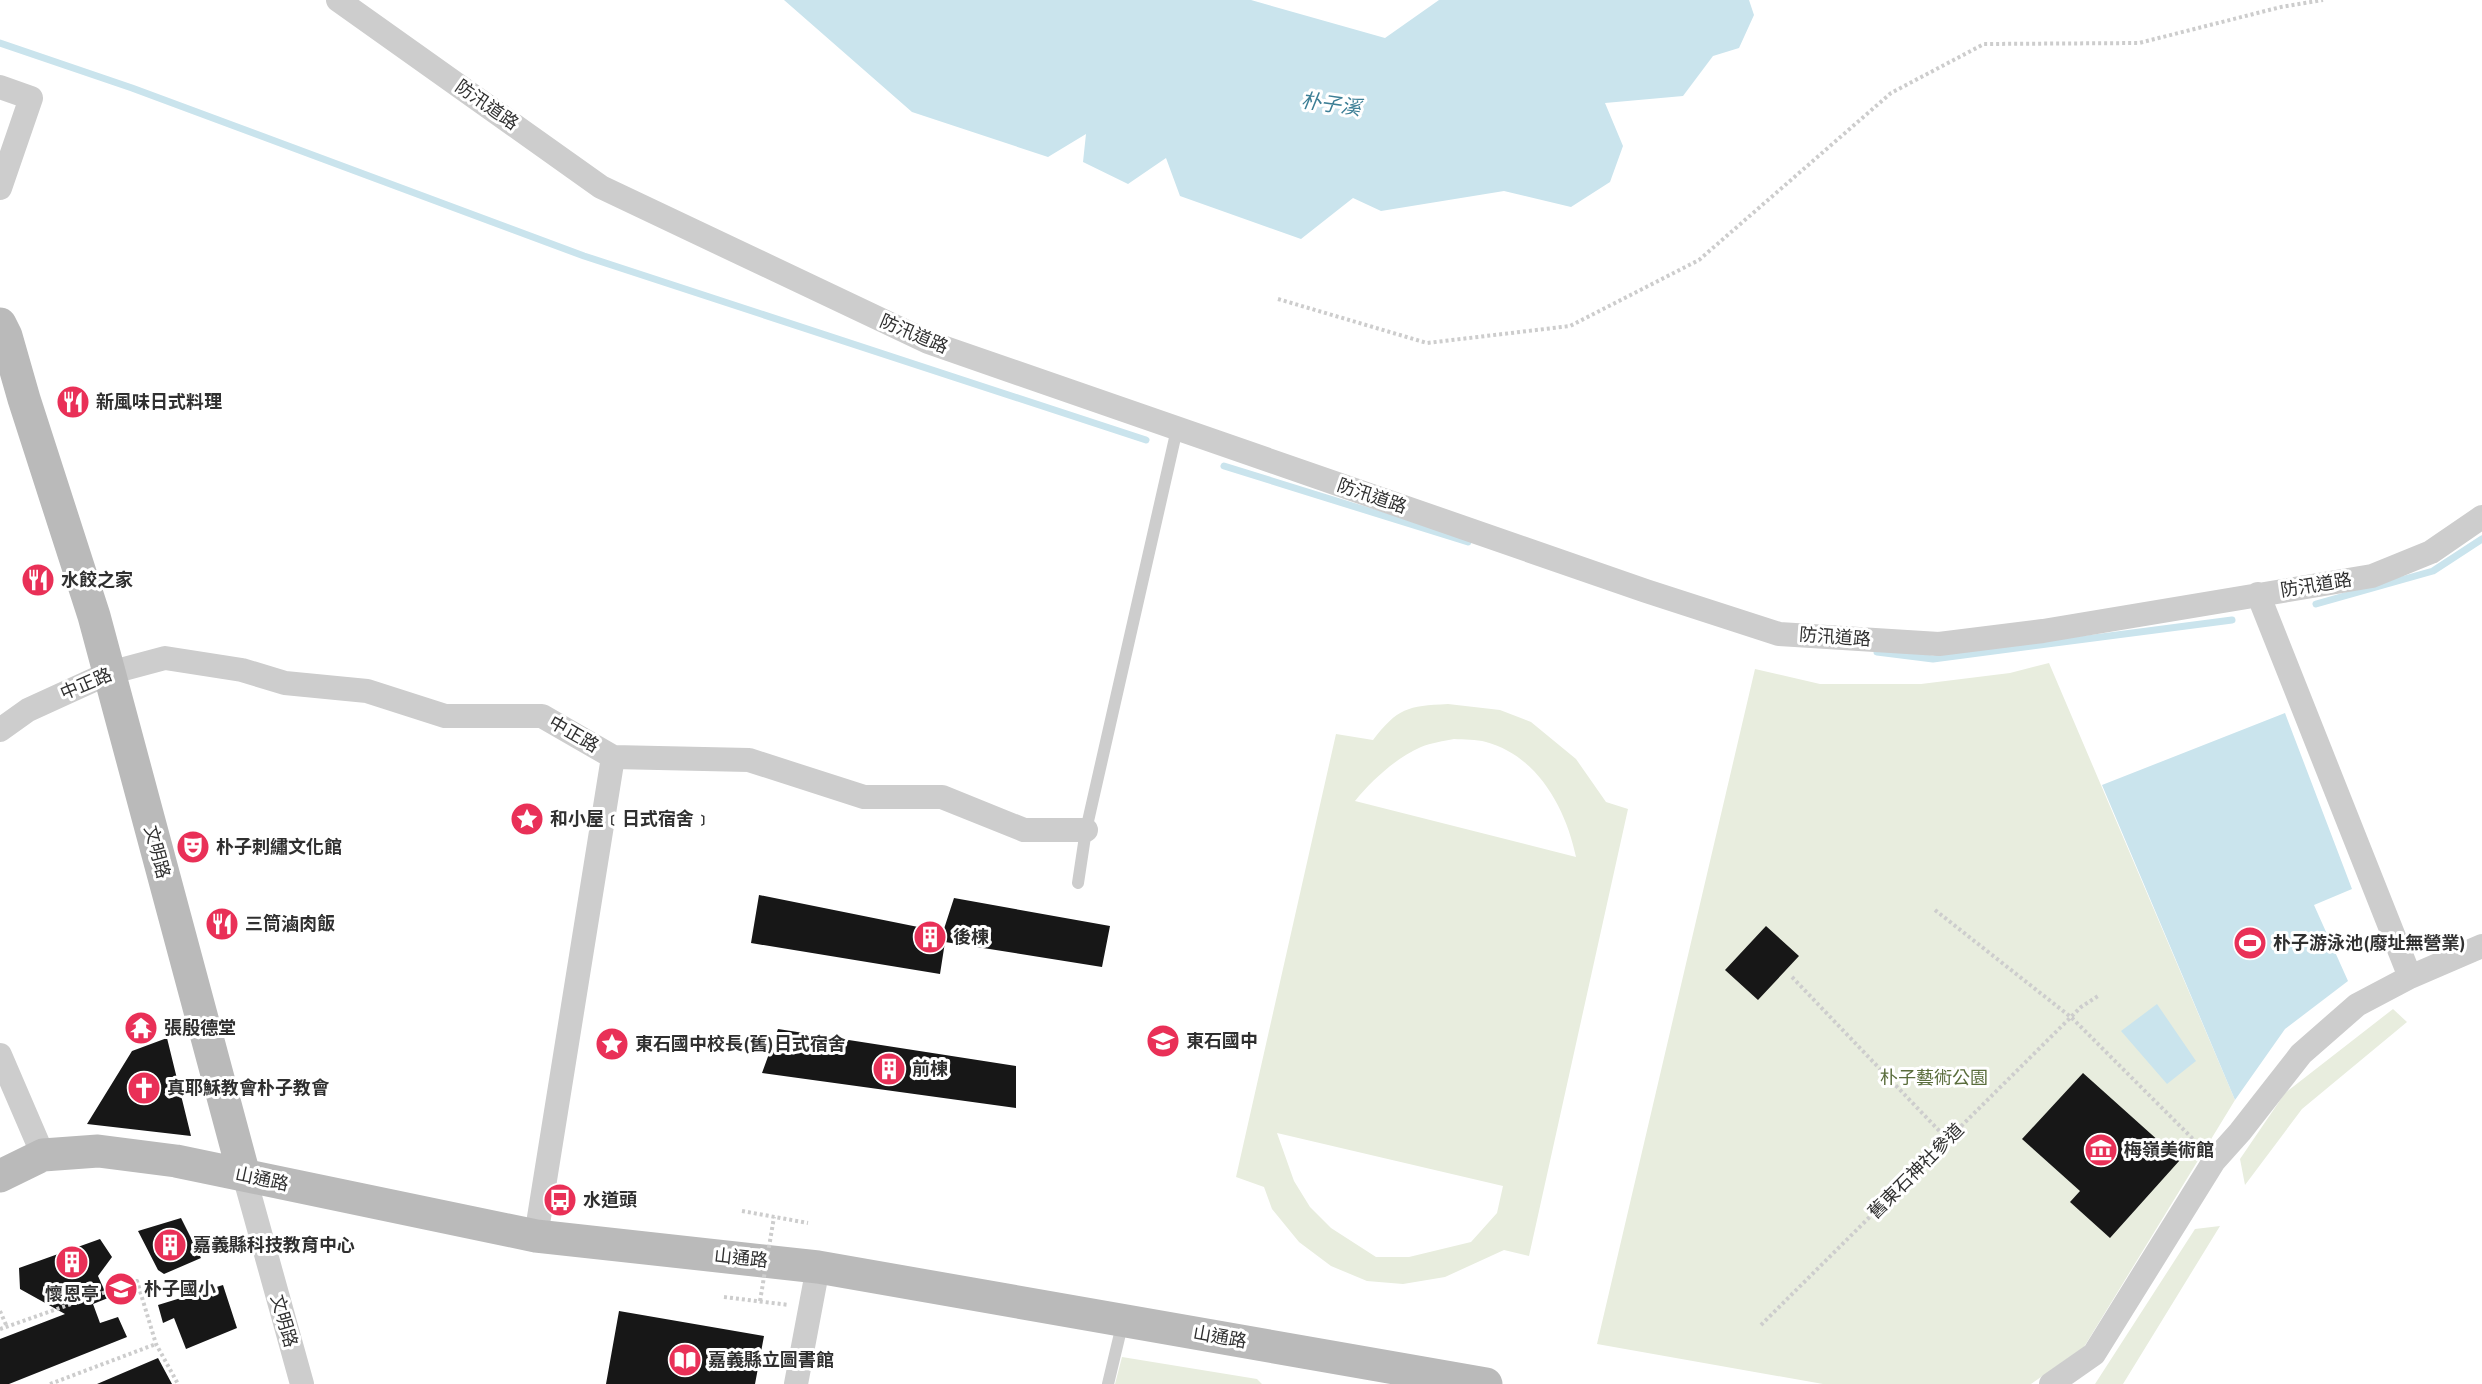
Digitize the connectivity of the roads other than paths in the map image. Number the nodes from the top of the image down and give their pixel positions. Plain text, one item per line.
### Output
1 (338, 0) edge
2 (0, 87) edge
3 (0, 188) edge
4 (2, 334) edge
5 (1177, 429) junction
6 (2482, 517) edge
7 (2258, 594) junction
8 (109, 673) junction
9 (0, 730) edge
10 (614, 757) junction
11 (1086, 830) junction
12 (1078, 883) dead end
13 (2482, 946) edge
14 (2410, 977) junction
15 (0, 1055) edge
16 (43, 1155) junction
17 (244, 1175) junction
18 (0, 1176) edge
19 (536, 1236) junction
20 (818, 1267) junction
21 (1123, 1320) junction
22 (1363, 1374) edge
23 (302, 1384) edge
24 (796, 1384) edge
25 (1108, 1384) edge
26 (1337, 1384) edge
27 (1486, 1384) edge
28 (2050, 1384) edge

1 - 5 street, 防汛道路
2 - 3 street
4 - 8 main road, 文明路
5 - 7 street, 防汛道路
5 - 11 lane
6 - 7 street, 防汛道路
7 - 14 street
8 - 9 street, 中正路
8 - 10 street, 中正路
8 - 17 main road, 文明路
10 - 11 street, 中正路
10 - 19 street
11 - 12 lane
13 - 14 street
14 - 28 street
15 - 16 street
16 - 17 main road, 山通路
16 - 18 main road, 山通路
17 - 19 main road, 山通路
17 - 23 street, 文明路
19 - 20 main road, 山通路
20 - 21 main road, 山通路
20 - 24 street
21 - 22 main road, 山通路
21 - 25 lane
22 - 26 main road
22 - 27 main road, 山通路

